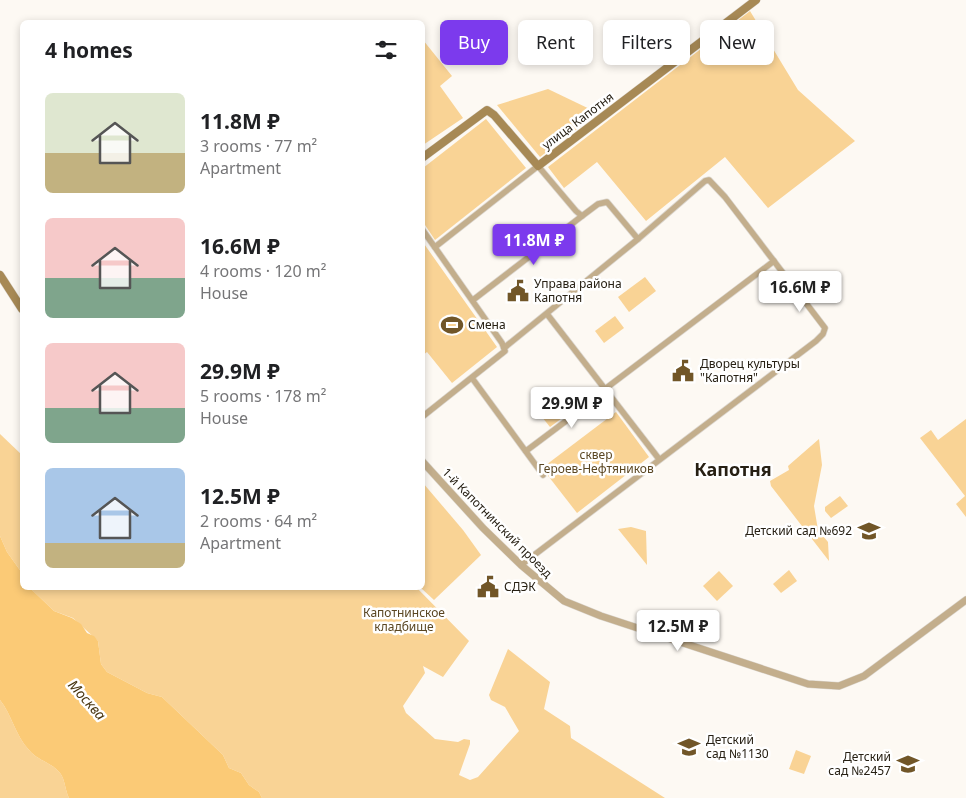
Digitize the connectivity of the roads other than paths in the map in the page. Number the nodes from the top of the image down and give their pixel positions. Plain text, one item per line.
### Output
1 (756, 0) edge
2 (425, 156) edge
3 (538, 166) junction
4 (582, 216) junction
5 (425, 234) edge
6 (638, 239) junction
7 (435, 247) junction
8 (774, 261) junction
9 (0, 274) edge
10 (473, 300) junction
11 (20, 306) edge
12 (547, 314) junction
13 (504, 348) junction
14 (472, 378) junction
15 (605, 390) junction
16 (425, 415) edge
17 (526, 451) junction
18 (659, 460) junction
19 (425, 465) edge
20 (543, 475) dead end
21 (521, 565) junction
22 (966, 600) edge

1 - 3 main road, улица Капотня
2 - 3 main road, улица Капотня
3 - 4 street
3 - 7 street
4 - 6 street
4 - 10 street
5 - 7 street
6 - 8 street
6 - 12 street
7 - 10 street
8 - 15 street
8 - 18 street
9 - 11 main road
10 - 13 street
12 - 13 street
12 - 15 street
13 - 14 street
14 - 16 street
14 - 17 street
15 - 17 street
15 - 18 street
17 - 20 street
18 - 21 street
19 - 21 street, 1-й Капотнинский проезд
21 - 22 street, 1-й Капотнинский проезд

